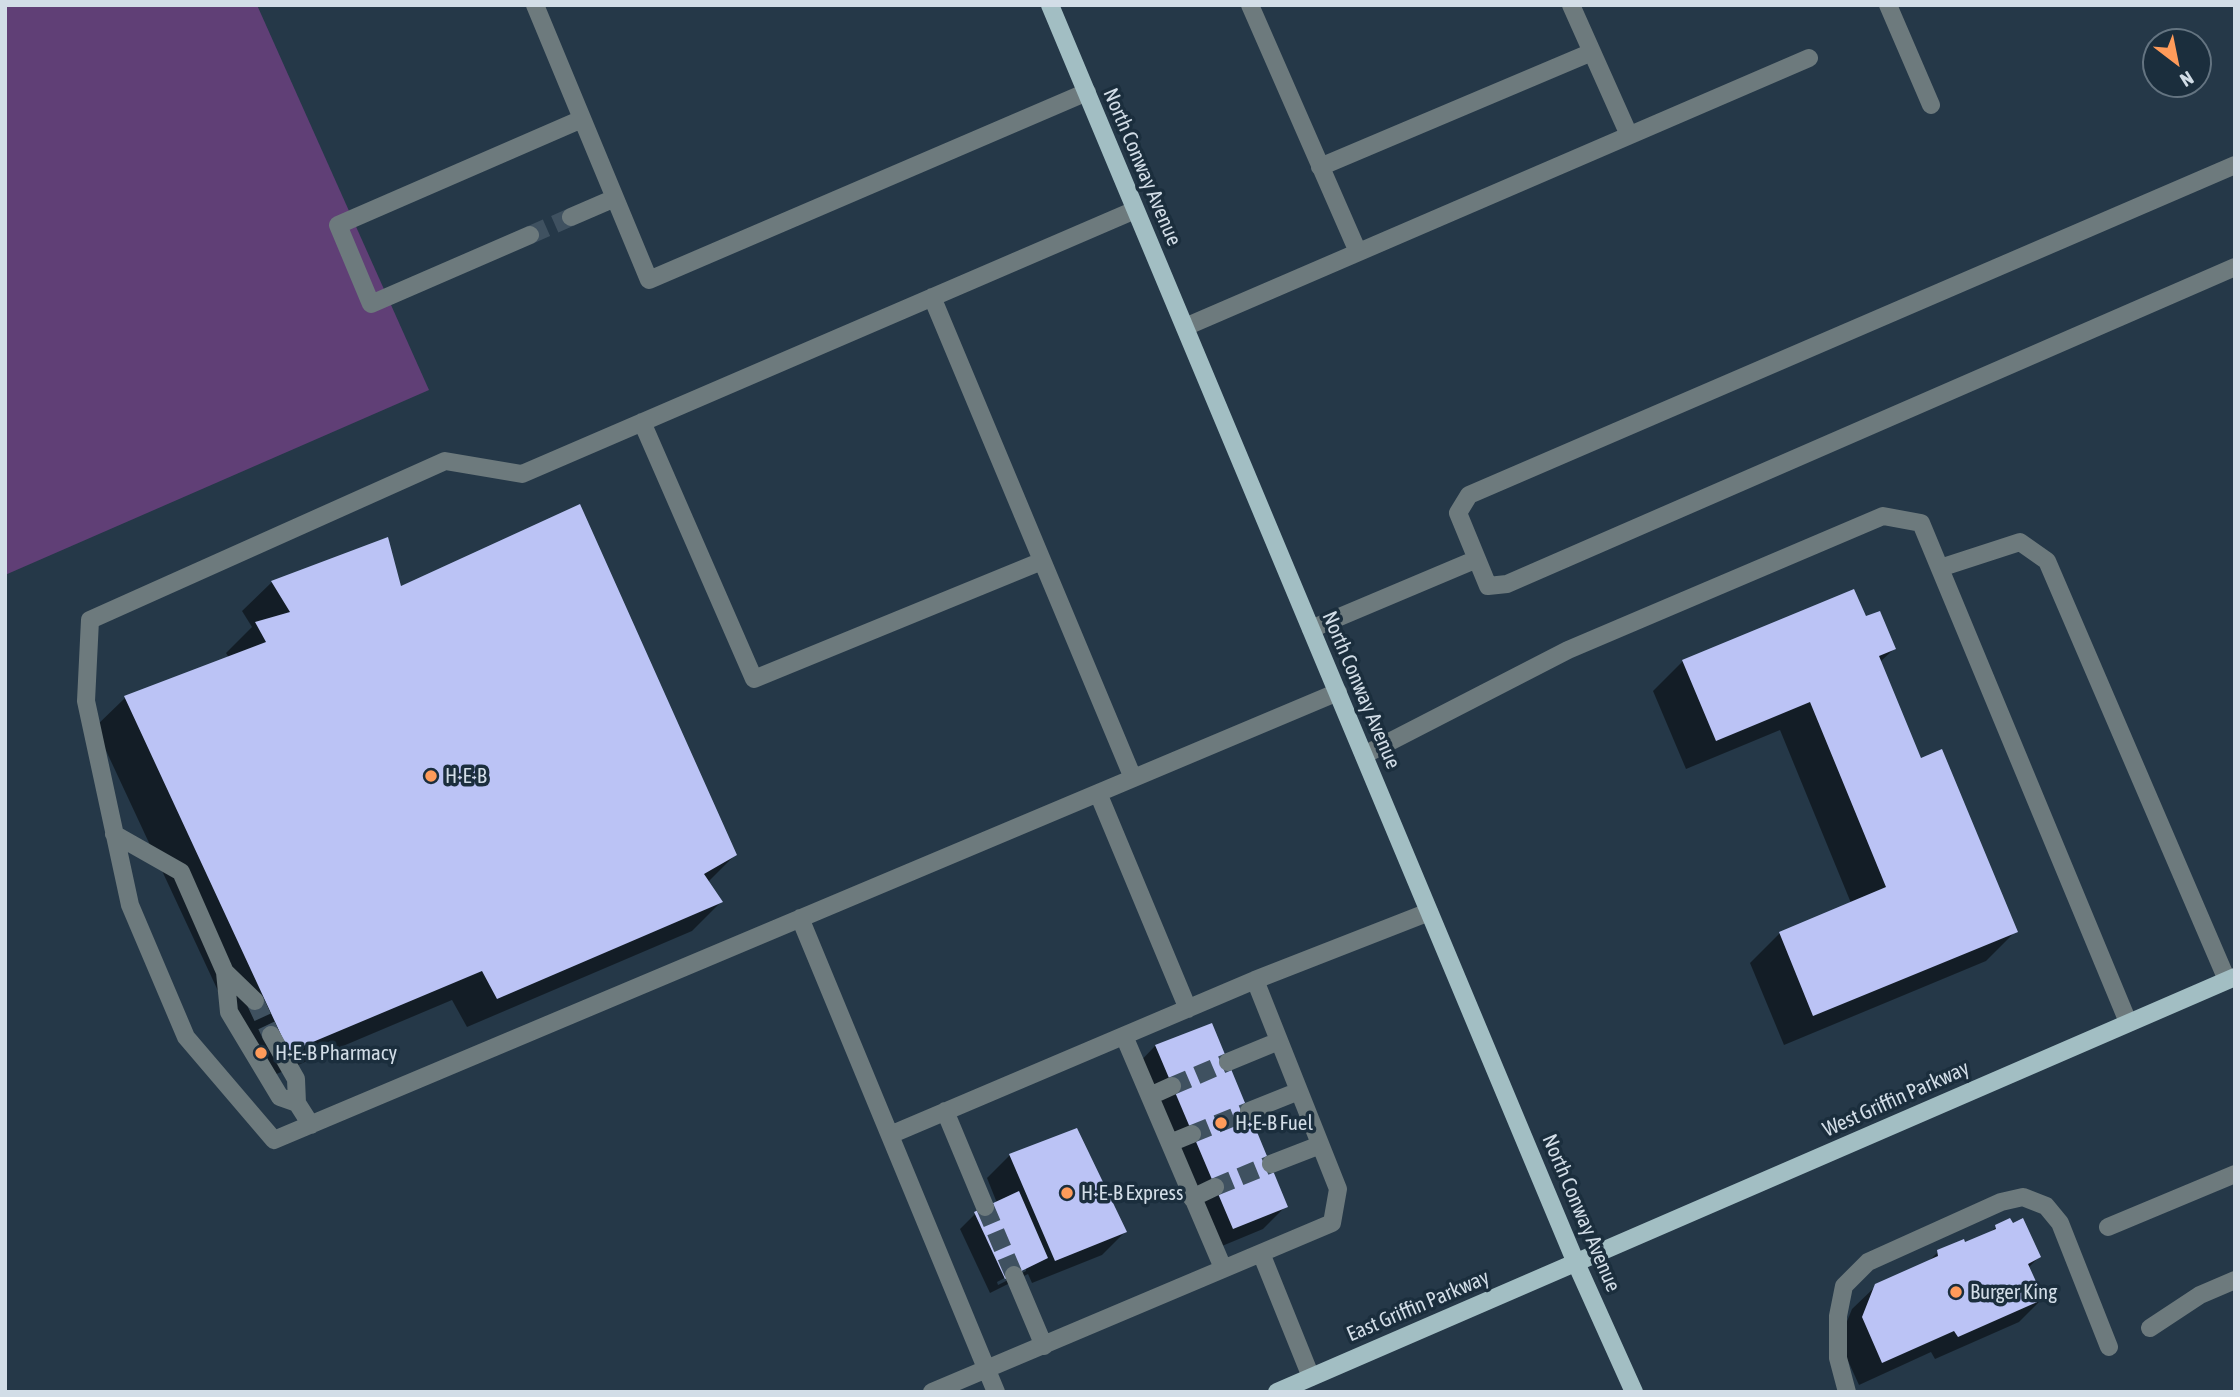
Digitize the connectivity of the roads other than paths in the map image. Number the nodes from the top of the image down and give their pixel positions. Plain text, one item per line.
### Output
1 (536, 5) edge
2 (1050, 5) edge
3 (1250, 5) edge
4 (1572, 5) edge
5 (1888, 5) edge
6 (1592, 52) junction
7 (1810, 58) dead end
8 (1087, 92) junction
9 (1931, 104) dead end
10 (582, 119) junction
11 (1629, 135) junction
12 (2235, 166) edge
13 (1320, 167) junction
14 (615, 198) junction
15 (1135, 210) junction
16 (572, 217) tunnel mouth
17 (530, 235) tunnel mouth
18 (1358, 252) junction
19 (2235, 267) edge
20 (932, 297) junction
21 (1185, 327) junction
22 (642, 422) junction
23 (1477, 559) junction
24 (1042, 561) junction
25 (1940, 568) junction
26 (1311, 629) junction
27 (1338, 692) junction
28 (1364, 755) junction
29 (1133, 778) junction
30 (1098, 793) junction
31 (114, 834) junction
32 (1429, 912) junction
33 (800, 918) junction
34 (225, 972) junction
35 (2231, 978) edge
36 (1255, 980) junction
37 (255, 1001) tunnel mouth
38 (1188, 1009) junction
39 (2128, 1023) junction
40 (271, 1035) tunnel mouth
41 (1124, 1036) junction
42 (1279, 1041) junction
43 (1228, 1062) tunnel mouth
44 (1172, 1086) tunnel mouth
45 (1299, 1091) junction
46 (1150, 1096) junction
47 (298, 1103) junction
48 (945, 1111) junction
49 (1249, 1111) tunnel mouth
50 (311, 1125) junction
51 (1192, 1134) tunnel mouth
52 (890, 1135) junction
53 (1170, 1143) junction
54 (1320, 1145) junction
55 (1271, 1164) tunnel mouth
56 (2235, 1174) edge
57 (1215, 1187) tunnel mouth
58 (1192, 1198) junction
59 (985, 1207) tunnel mouth
60 (2108, 1227) dead end
61 (1261, 1253) junction
62 (1576, 1263) junction
63 (1223, 1268) junction
64 (1014, 1275) tunnel mouth
65 (2235, 1280) edge
66 (2150, 1328) dead end
67 (1044, 1346) junction
68 (2109, 1346) dead end
69 (987, 1369) junction
70 (1311, 1377) junction
71 (932, 1392) edge
72 (996, 1392) edge
73 (1277, 1392) edge
74 (1634, 1392) edge
75 (1847, 1392) edge

1 - 10 street
2 - 8 main road, North Conway Avenue
3 - 13 street
4 - 6 street
5 - 9 street
6 - 11 street
6 - 13 street
7 - 11 street
8 - 14 street
8 - 15 main road, North Conway Avenue
10 - 14 street
10 - 17 street
11 - 18 street
12 - 23 street
13 - 18 street
14 - 16 street
15 - 20 street
15 - 21 main road, North Conway Avenue
18 - 21 street
19 - 23 street
20 - 22 street
20 - 24 street
21 - 26 main road, North Conway Avenue
22 - 24 street
22 - 31 street
23 - 26 street
24 - 29 street
25 - 28 street
25 - 35 street
25 - 39 street
26 - 27 main road, North Conway Avenue
27 - 28 main road, North Conway Avenue
27 - 29 street
28 - 32 main road, North Conway Avenue
29 - 30 street
30 - 33 street
30 - 38 street
31 - 34 street
31 - 50 street
32 - 36 street
32 - 62 main road, North Conway Avenue
33 - 50 street
33 - 52 street
34 - 37 street
34 - 47 street
35 - 39 main road, West Griffin Parkway
36 - 38 street
36 - 42 street
38 - 41 street
39 - 62 main road, West Griffin Parkway
40 - 47 street
41 - 46 street
41 - 48 street
42 - 43 street
42 - 45 street
44 - 46 street
45 - 49 street
45 - 54 street
46 - 53 street
47 - 50 street
48 - 52 street
48 - 59 street
51 - 53 street
52 - 69 street
53 - 58 street
54 - 55 street
54 - 61 street
56 - 60 street
57 - 58 street
58 - 63 street
61 - 63 street
61 - 70 street
62 - 70 main road, East Griffin Parkway
62 - 74 main road, North Conway Avenue
63 - 67 street
64 - 67 street
65 - 66 street
67 - 69 street
68 - 75 street
69 - 71 street
69 - 72 street
70 - 73 main road, East Griffin Parkway

